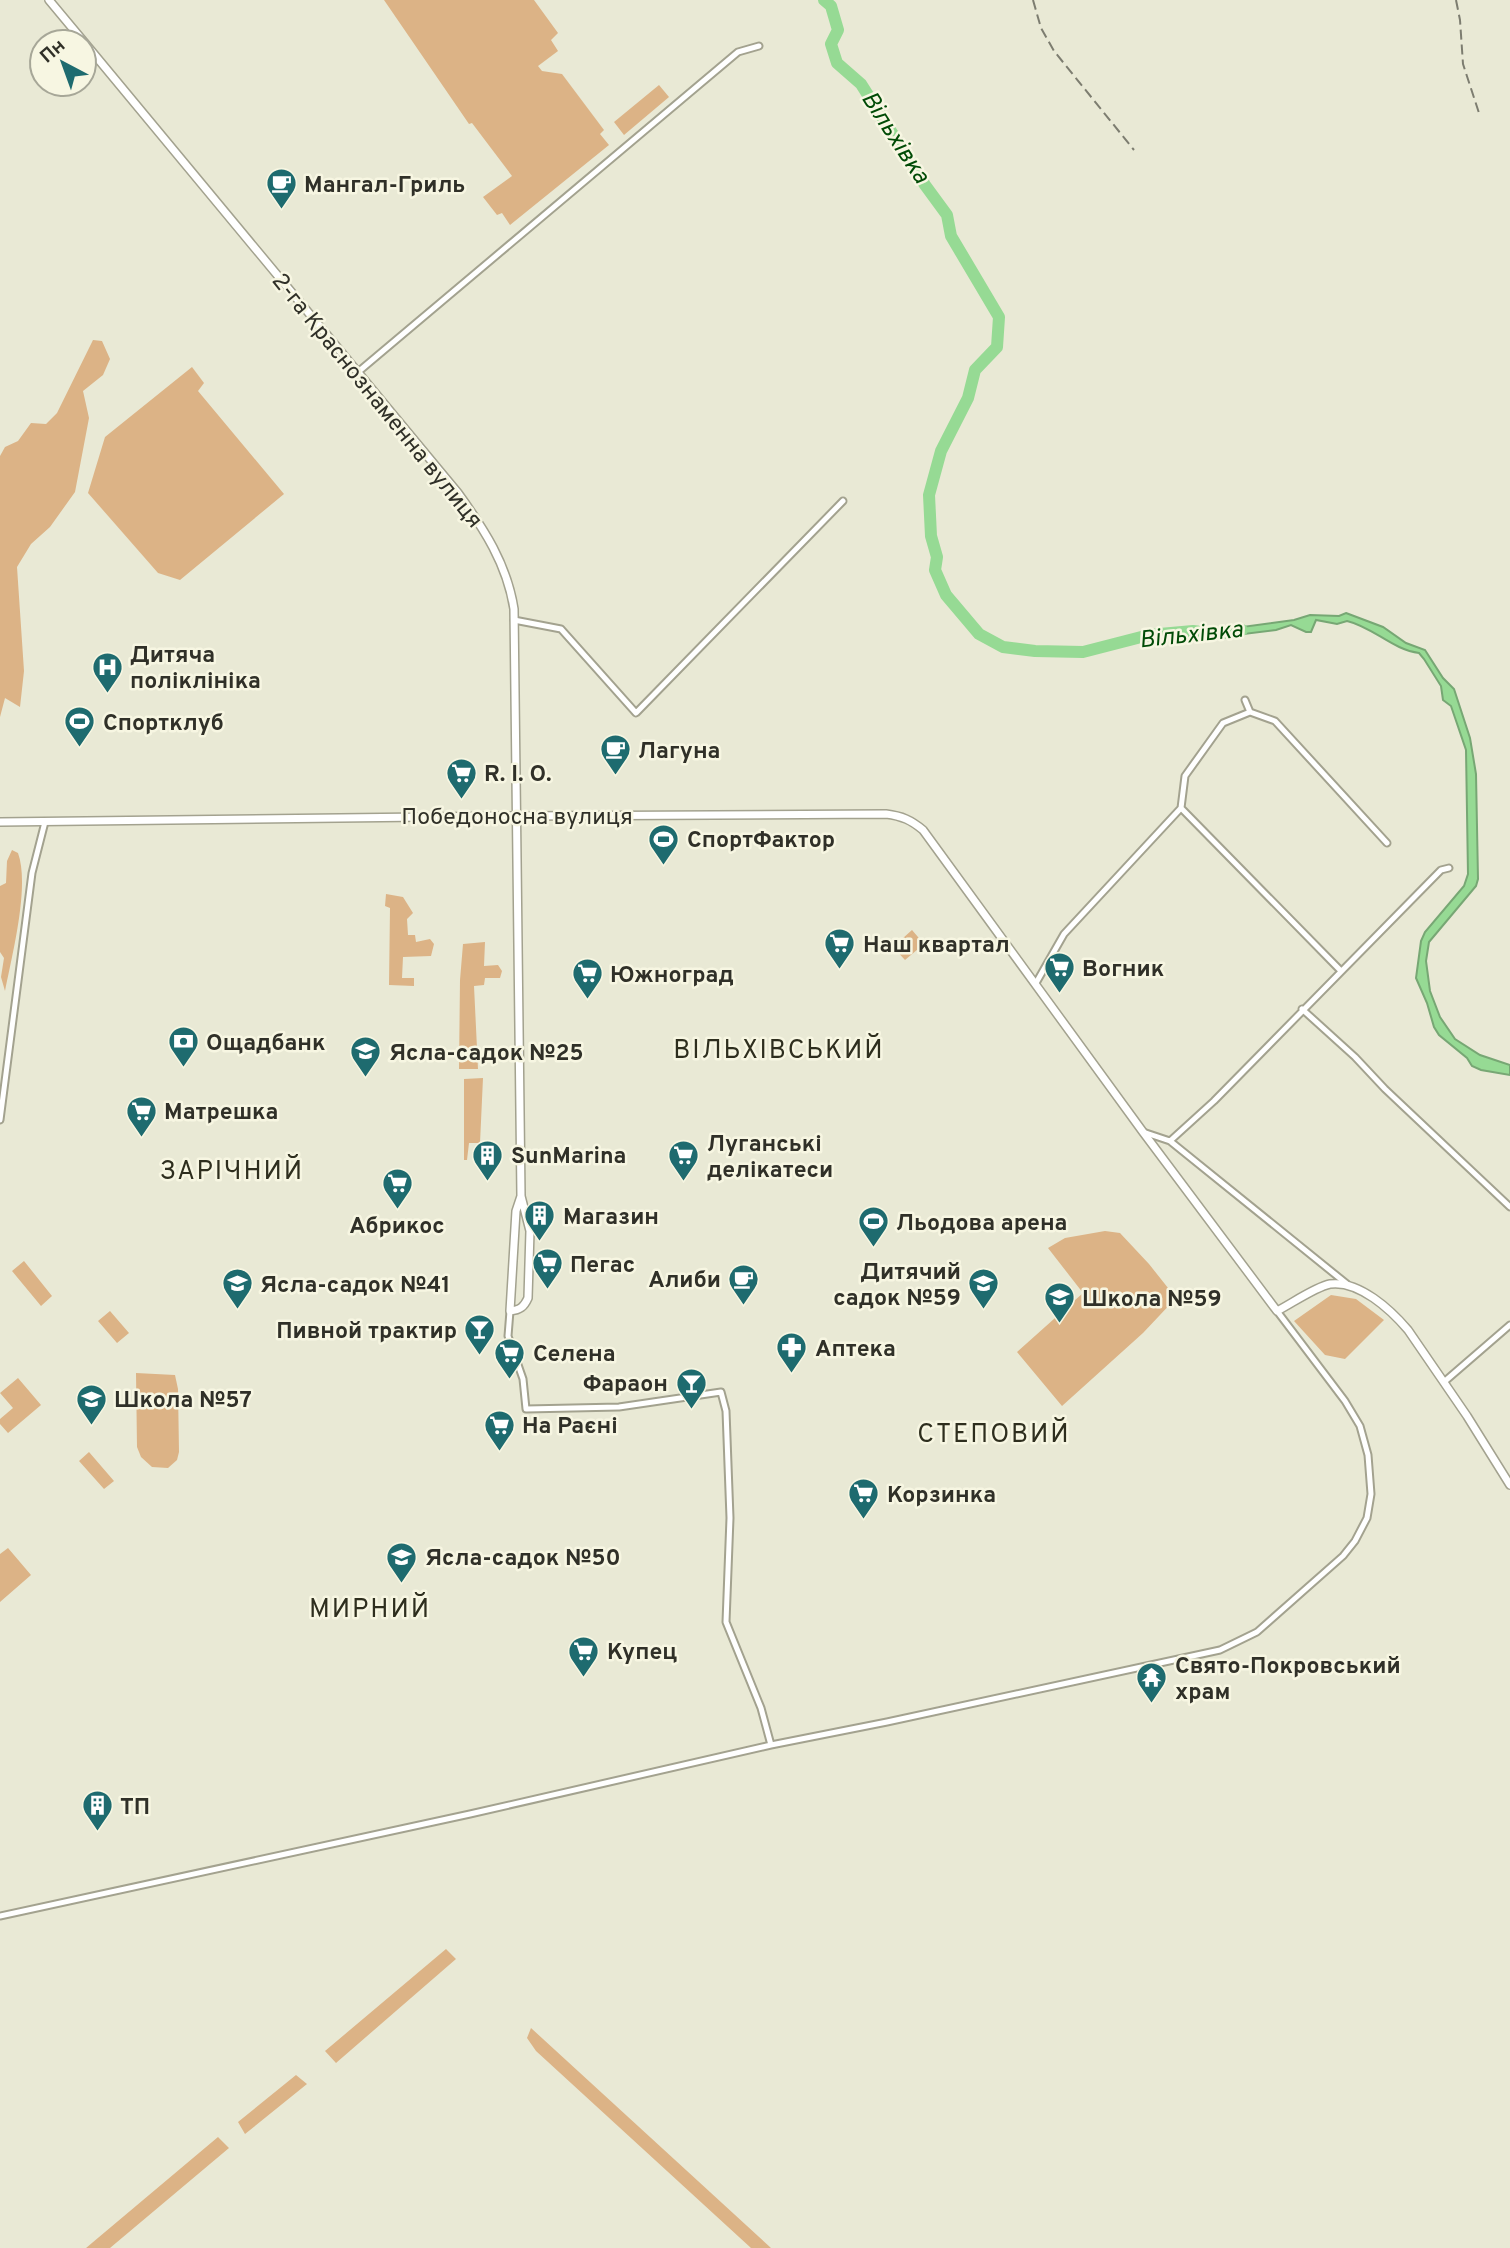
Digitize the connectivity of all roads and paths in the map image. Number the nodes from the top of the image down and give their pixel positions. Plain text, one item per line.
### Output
1 (49, 0) edge
2 (72, 28) edge
3 (759, 46) dead end
4 (98, 59) edge
5 (358, 372) junction
6 (844, 501) dead end
7 (514, 621) junction
8 (1245, 700) dead end
9 (1250, 712) junction
10 (1181, 808) junction
11 (517, 816) junction
12 (0, 822) edge
13 (44, 822) junction
14 (1387, 844) dead end
15 (1449, 867) dead end
16 (1341, 971) junction
17 (1036, 983) junction
18 (1302, 1009) junction
19 (0, 1120) edge
20 (1143, 1132) junction
21 (1170, 1141) junction
22 (521, 1196) junction
23 (1510, 1207) edge
24 (1353, 1288) junction
25 (510, 1311) junction
26 (1277, 1311) junction
27 (1510, 1325) edge
28 (1444, 1382) junction
29 (1510, 1485) edge
30 (771, 1745) junction
31 (0, 1916) edge

1 - 2 street, 2-га Краснознаменна вулиця
3 - 5 street
4 - 5 street, 2-га Краснознаменна вулиця
5 - 7 street, 2-га Краснознаменна вулиця
6 - 7 street
7 - 11 street, 2-га Краснознаменна вулиця
8 - 9 street
9 - 10 street
9 - 14 street
10 - 16 street
10 - 17 street
11 - 13 street, Победоносна вулиця
11 - 17 street, Победоносна вулиця
11 - 22 street, 2-га Краснознаменна вулиця
12 - 13 street, Победоносна вулиця
13 - 19 street
15 - 16 street
16 - 18 street
17 - 20 street, Победоносна вулиця
18 - 21 street
18 - 23 street
20 - 21 street
20 - 26 street, Победоносна вулиця
21 - 24 street
22 - 25 street, 2-га Краснознаменна вулиця
22 - 25 street, 2-га Краснознаменна вулиця
24 - 26 street
24 - 28 street
25 - 30 street
26 - 30 street
27 - 28 street
28 - 29 street
30 - 31 street

